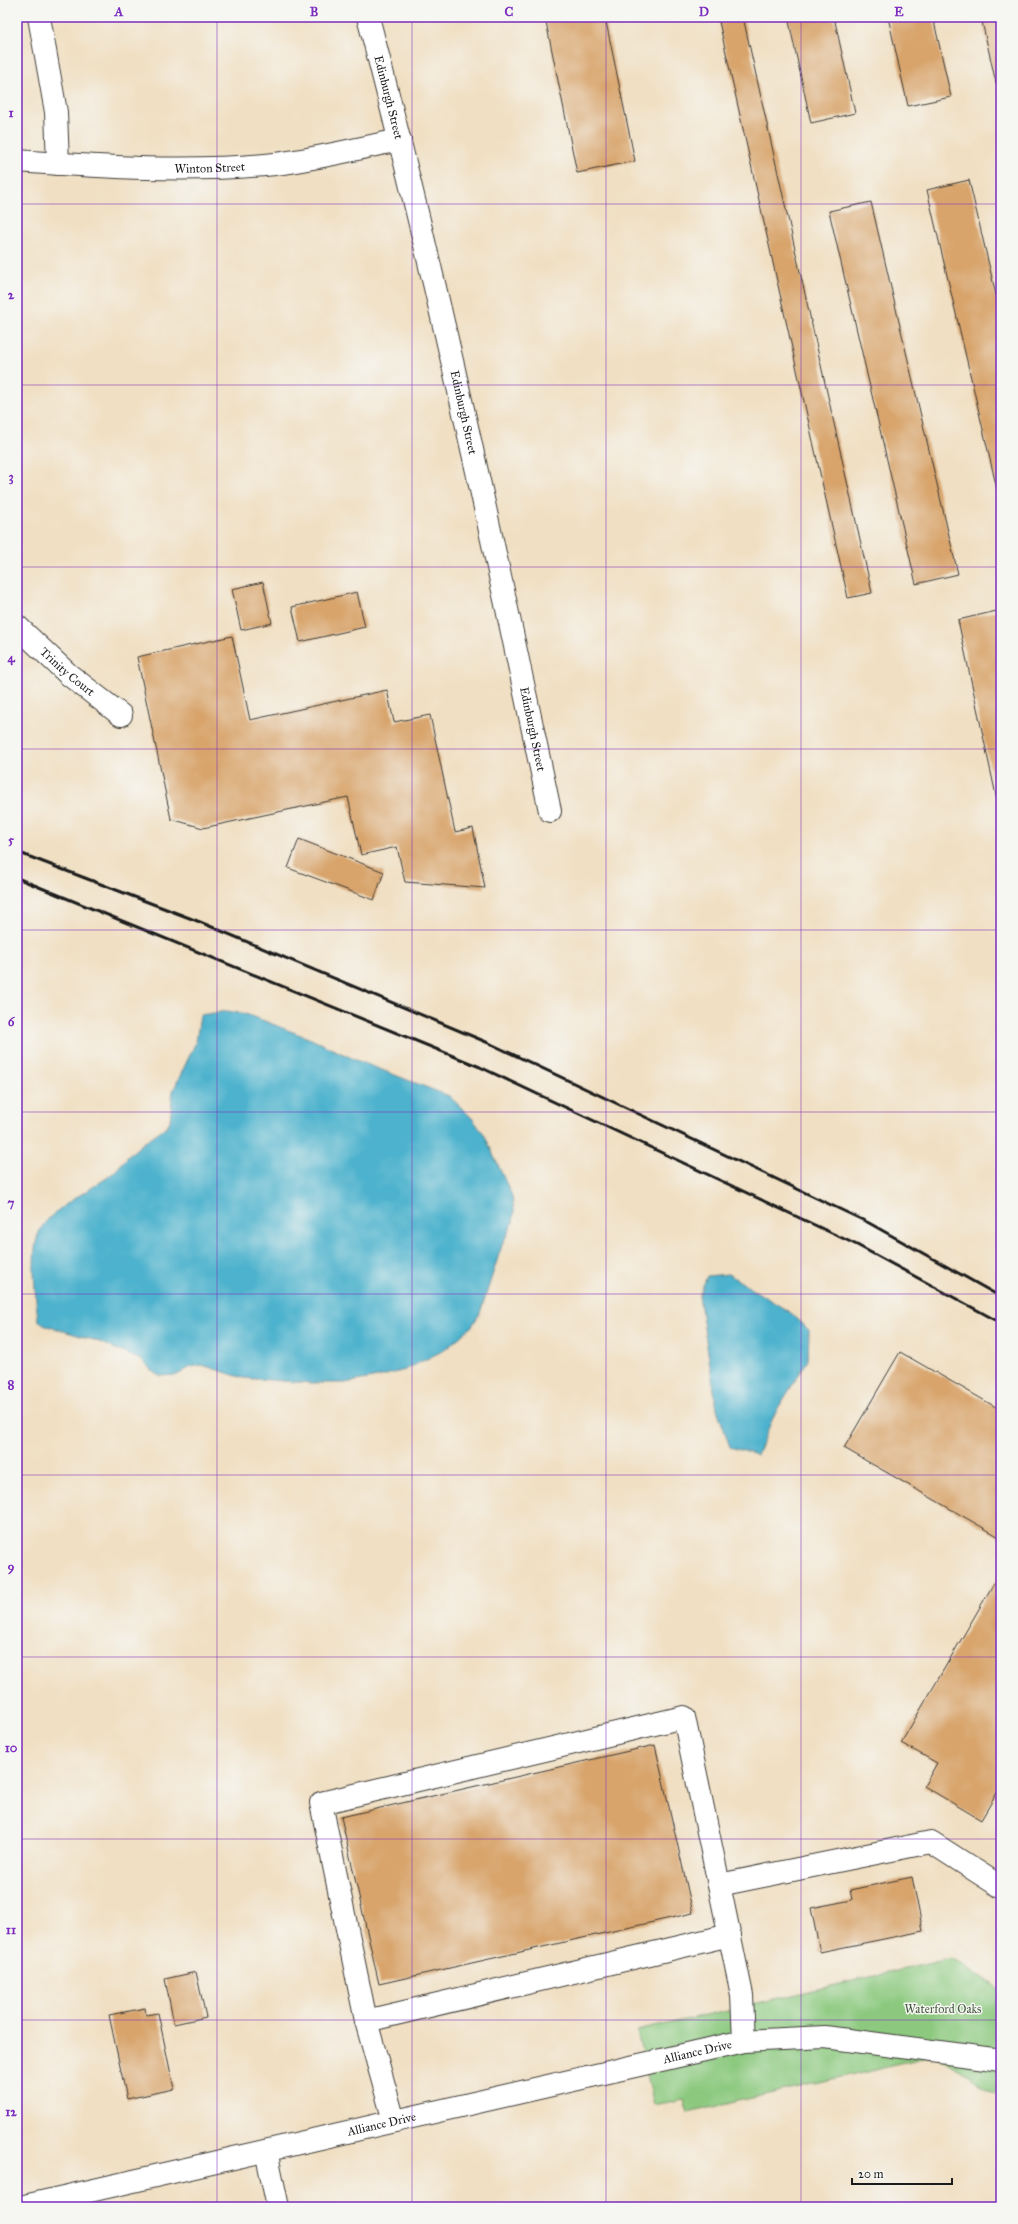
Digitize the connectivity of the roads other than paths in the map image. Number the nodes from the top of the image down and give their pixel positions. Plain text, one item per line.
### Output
1 (39, 17) edge
2 (368, 17) edge
3 (400, 140) junction
4 (17, 161) edge
5 (58, 164) junction
6 (17, 626) edge
7 (121, 715) dead end
8 (550, 811) dead end
9 (719, 1885) junction
10 (1001, 1887) edge
11 (730, 1935) junction
12 (366, 2021) junction
13 (744, 2041) junction
14 (1001, 2060) edge
15 (394, 2121) junction
16 (266, 2151) junction
17 (89, 2199) edge
18 (20, 2207) edge
19 (278, 2207) edge

1 - 5 street
2 - 3 street, Edinburgh Street
3 - 5 street, Winton Street
3 - 8 street, Edinburgh Street
4 - 5 street, Winton Street
6 - 7 street, Trinity Court
9 - 10 street
9 - 11 street
9 - 12 street
11 - 12 street
11 - 13 street
12 - 15 street
13 - 14 street, Alliance Drive
13 - 15 street, Alliance Drive
15 - 16 street, Alliance Drive
16 - 17 street, Alliance Drive
16 - 19 street
17 - 18 street, Alliance Drive

